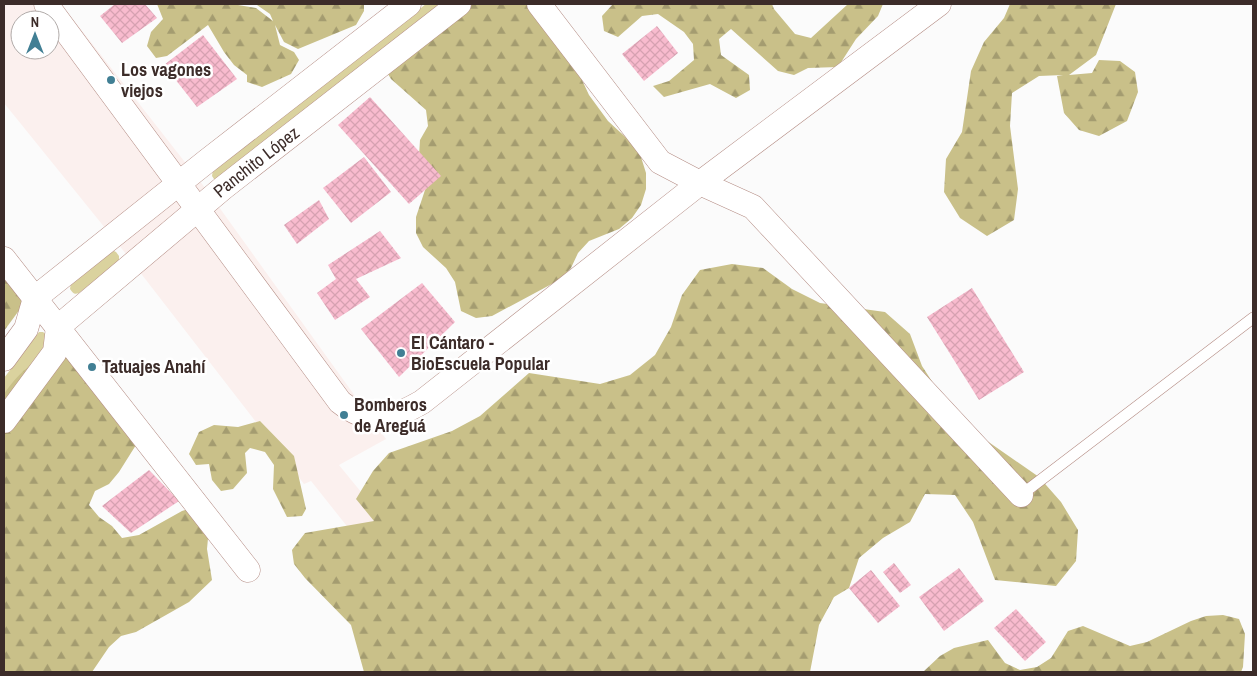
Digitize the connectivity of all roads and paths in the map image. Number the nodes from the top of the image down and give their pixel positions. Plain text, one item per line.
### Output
1 (46, 4) edge
2 (409, 4) edge
3 (459, 4) edge
4 (539, 4) edge
5 (938, 4) edge
6 (700, 183) junction
7 (179, 184) junction
8 (198, 209) junction
9 (4, 259) edge
10 (35, 298) junction
11 (1253, 318) edge
12 (58, 328) junction
13 (4, 359) edge
14 (4, 421) edge
15 (1021, 495) joint
16 (248, 570) dead end

1 - 7 street
2 - 7 street, Panchito López
3 - 8 street, Panchito López
4 - 6 street
5 - 6 street
6 - 8 street
6 - 15 street
7 - 8 street
7 - 10 street, Panchito López
8 - 12 street, Panchito López
9 - 10 street
10 - 12 street
10 - 13 street
11 - 15 lane
12 - 14 street
12 - 16 street

